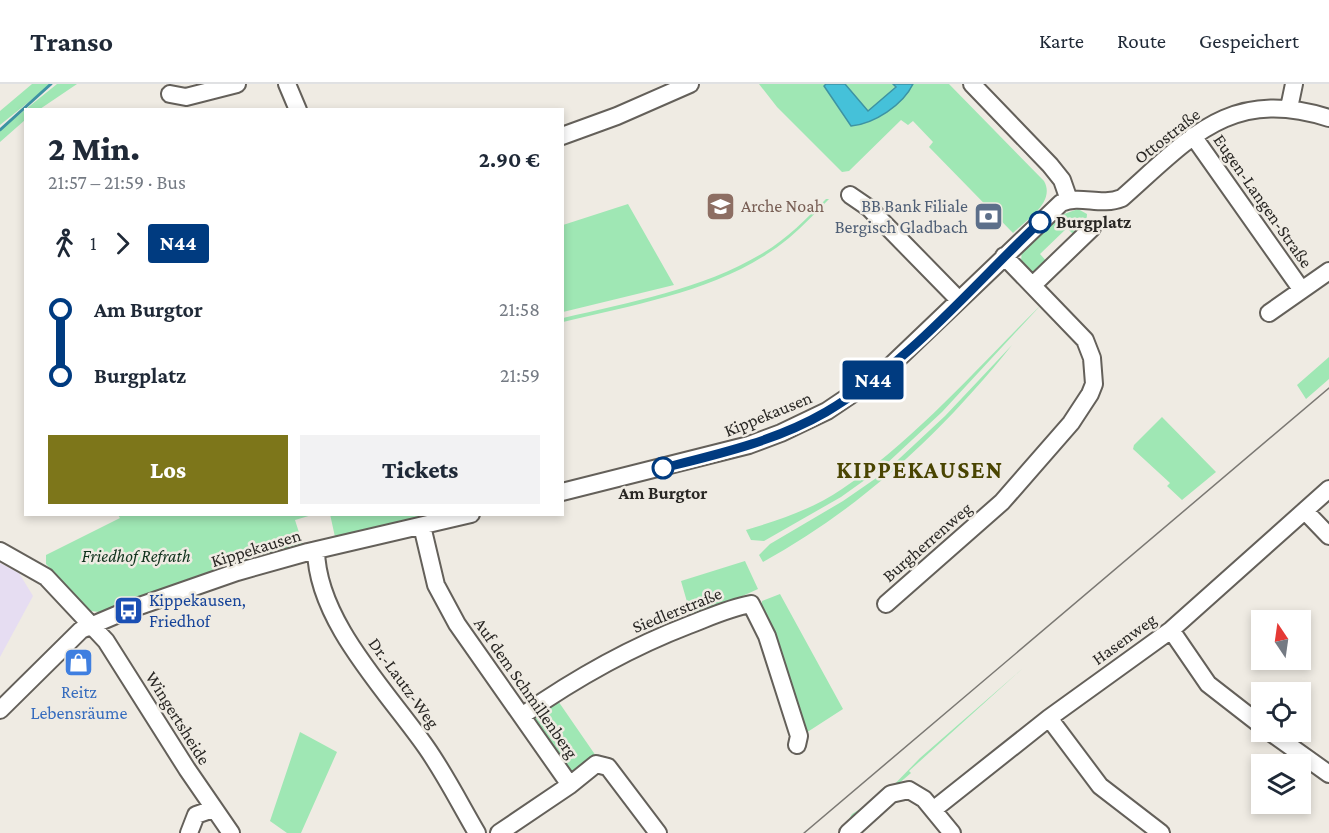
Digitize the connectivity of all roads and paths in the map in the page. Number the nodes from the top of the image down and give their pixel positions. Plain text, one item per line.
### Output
1 (237, 84) edge
2 (287, 84) edge
3 (690, 84) edge
4 (972, 84) edge
5 (1294, 84) edge
6 (170, 94) dead end
7 (297, 108) edge
8 (1289, 108) junction
9 (1329, 118) edge
10 (564, 135) edge
11 (1193, 136) junction
12 (850, 195) dead end
13 (1069, 200) junction
14 (1092, 228) dead end
15 (1005, 256) junction
16 (1329, 271) edge
17 (1033, 285) junction
18 (1301, 289) junction
19 (959, 300) junction
20 (1269, 313) dead end
21 (1329, 489) edge
22 (564, 492) edge
23 (1305, 510) junction
24 (463, 516) edge
25 (422, 526) junction
26 (1329, 536) edge
27 (316, 550) junction
28 (0, 551) edge
29 (886, 604) dead end
30 (92, 625) junction
31 (1171, 630) junction
32 (0, 710) edge
33 (523, 715) junction
34 (1251, 717) edge
35 (1049, 718) junction
36 (1283, 742) edge
37 (797, 745) dead end
38 (1329, 774) edge
39 (570, 785) junction
40 (213, 809) junction
41 (933, 810) junction
42 (189, 833) edge
43 (231, 833) edge
44 (477, 833) edge
45 (499, 833) edge
46 (658, 833) edge
47 (848, 833) edge
48 (952, 833) edge
49 (1161, 833) edge

1 - 6 street
2 - 7 street
3 - 10 street
4 - 13 street
5 - 8 street
8 - 9 street, Ottostraße
8 - 11 street, Ottostraße
11 - 13 street, Ottostraße
11 - 18 street, Eugen-Langen-Straße
12 - 19 street
13 - 15 street
14 - 17 street
15 - 17 street, Burgherrenweg
15 - 19 street, Kippekausen
16 - 18 street
17 - 29 street, Burgherrenweg
18 - 20 street
19 - 22 street, Kippekausen
21 - 23 street, Hasenweg
23 - 26 street
23 - 31 street, Hasenweg
24 - 25 street, Kippekausen
25 - 27 street, Kippekausen
25 - 33 street, Auf dem Schmillenberg
27 - 30 street, Kippekausen
27 - 44 street, Dr.-Lautz-Weg
28 - 30 street, Wingertsheide
30 - 32 street, Kippekausen
30 - 40 street, Wingertsheide
31 - 34 street
31 - 35 street, Hasenweg
33 - 37 street, Siedlerstraße
33 - 39 street, Auf dem Schmillenberg
35 - 41 street, Hasenweg
35 - 49 street
36 - 38 street
39 - 45 street
39 - 46 street, Auf dem Schmillenberg
40 - 42 street
40 - 43 street, Wingertsheide
41 - 47 street
41 - 48 street

